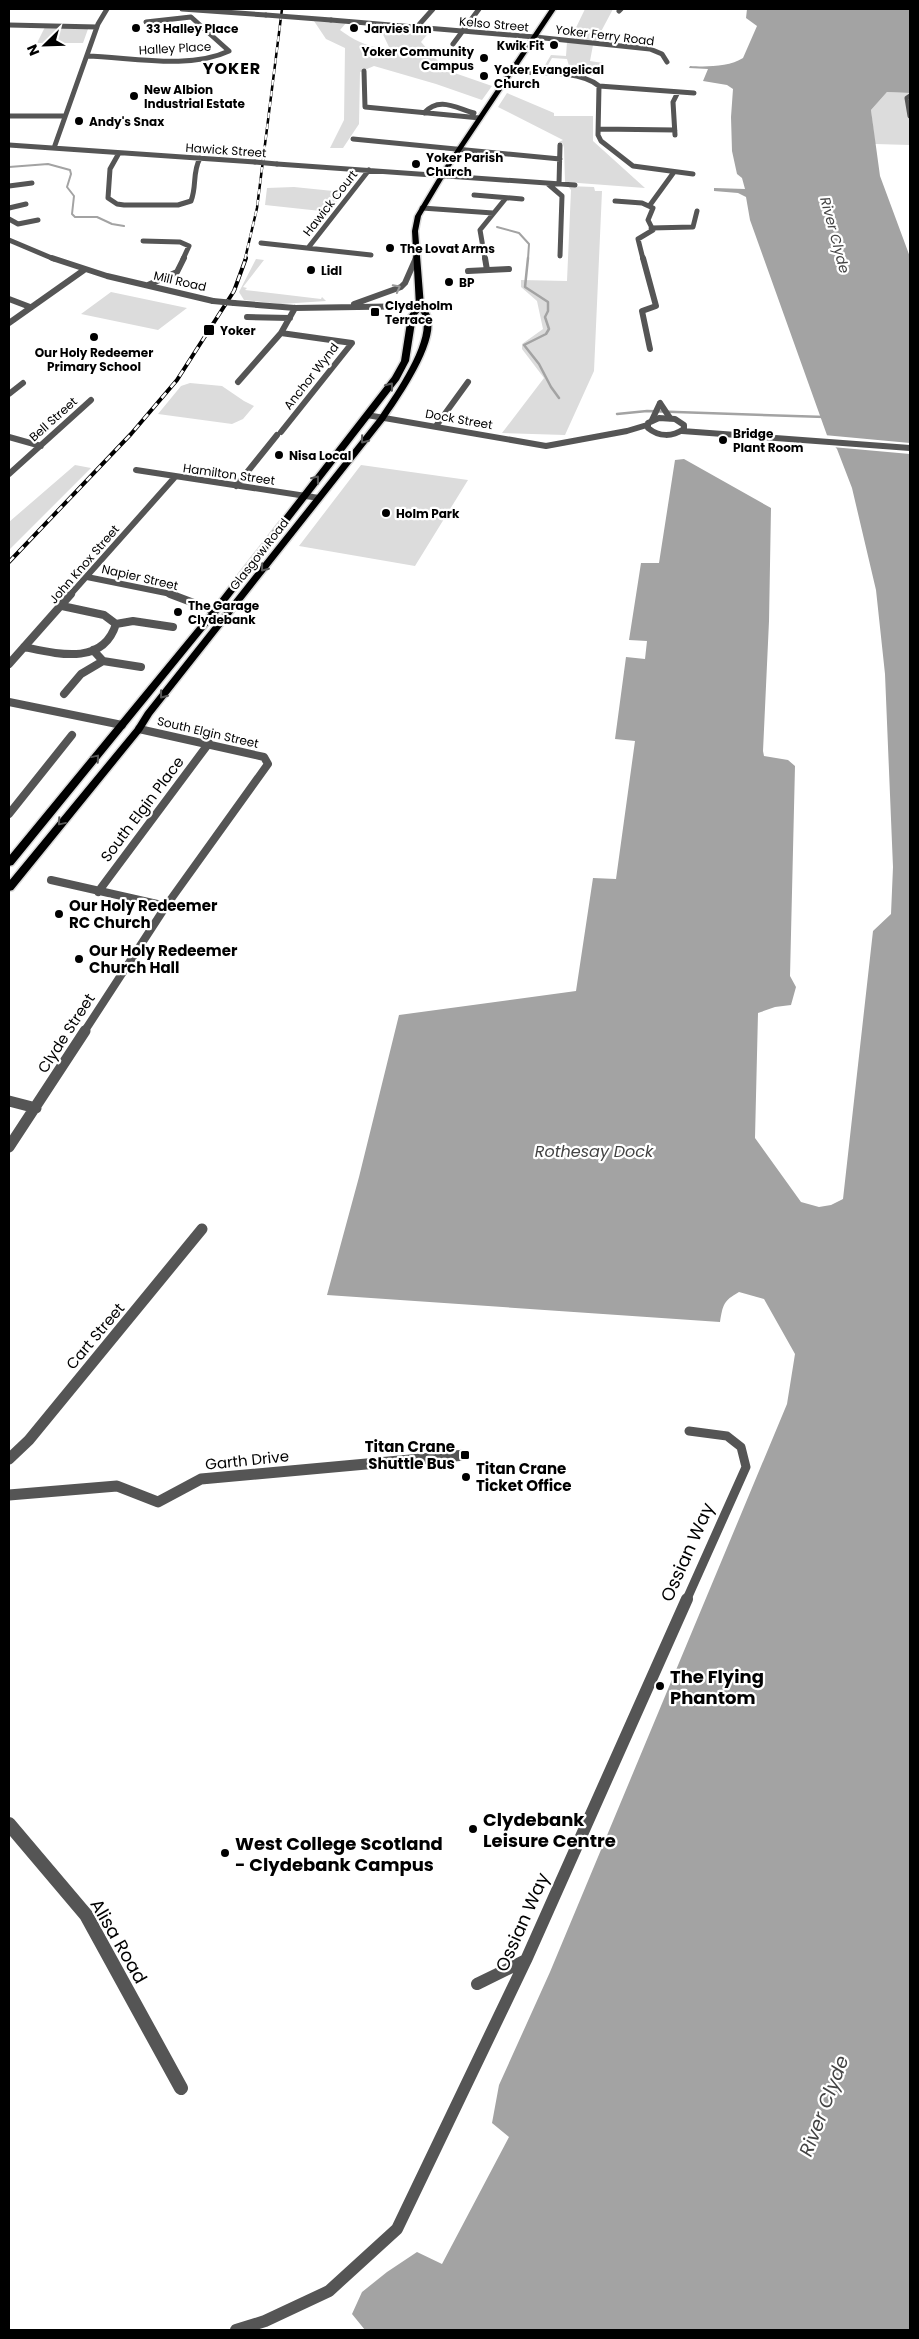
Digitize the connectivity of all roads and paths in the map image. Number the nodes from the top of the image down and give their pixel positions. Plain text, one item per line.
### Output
1 (107, 9) edge
2 (182, 9) edge
3 (433, 9) edge
4 (479, 9) edge
5 (553, 9) edge
6 (146, 22) dead end
7 (9, 25) edge
8 (97, 27) junction
9 (417, 27) junction
10 (204, 28) junction
11 (463, 31) junction
12 (177, 32) dead end
13 (535, 37) junction
14 (453, 44) dead end
15 (87, 56) junction
16 (667, 62) dead end
17 (364, 71) dead end
18 (513, 72) junction
19 (599, 86) junction
20 (678, 92) junction
21 (694, 93) dead end
22 (910, 96) edge
23 (424, 113) junction
24 (9, 116) edge
25 (65, 116) junction
26 (481, 116) junction
27 (910, 116) edge
28 (598, 129) junction
29 (353, 139) dead end
30 (9, 145) edge
31 (560, 145) dead end
32 (54, 148) junction
33 (459, 149) junction
34 (118, 153) junction
35 (200, 158) junction
36 (560, 159) junction
37 (369, 170) junction
38 (673, 174) junction
39 (693, 174) dead end
40 (442, 176) junction
41 (32, 183) dead end
42 (547, 183) junction
43 (559, 184) junction
44 (575, 185) dead end
45 (9, 186) edge
46 (474, 195) dead end
47 (506, 198) junction
48 (522, 199) dead end
49 (615, 201) dead end
50 (26, 204) dead end
51 (650, 205) junction
52 (9, 208) edge
53 (422, 208) junction
54 (697, 211) dead end
55 (493, 213) junction
56 (9, 219) edge
57 (38, 220) dead end
58 (652, 228) junction
59 (9, 240) edge
60 (143, 241) dead end
61 (261, 243) dead end
62 (308, 248) junction
63 (370, 255) dead end
64 (417, 256) junction
65 (560, 256) dead end
66 (509, 269) dead end
67 (84, 270) junction
68 (487, 270) junction
69 (468, 271) dead end
70 (107, 275) junction
71 (148, 285) junction
72 (58, 288) junction
73 (9, 300) edge
74 (420, 306) junction
75 (30, 307) junction
76 (295, 308) junction
77 (334, 308) junction
78 (247, 317) dead end
79 (290, 318) junction
80 (9, 323) edge
81 (281, 334) junction
82 (650, 349) dead end
83 (238, 382) dead end
84 (468, 382) dead end
85 (22, 383) dead end
86 (9, 394) edge
87 (91, 400) dead end
88 (367, 415) junction
89 (382, 418) junction
90 (670, 418) junction
91 (649, 423) junction
92 (436, 426) junction
93 (683, 428) junction
94 (627, 431) junction
95 (653, 432) junction
96 (9, 437) edge
97 (41, 446) junction
98 (910, 448) edge
99 (136, 470) dead end
100 (9, 474) edge
101 (175, 477) junction
102 (236, 486) junction
103 (303, 496) junction
104 (319, 498) junction
105 (87, 577) junction
106 (62, 606) junction
107 (215, 611) junction
108 (116, 624) junction
109 (173, 627) dead end
110 (24, 647) junction
111 (93, 650) junction
112 (103, 661) junction
113 (9, 664) edge
114 (141, 667) dead end
115 (64, 694) dead end
116 (9, 702) edge
117 (122, 725) junction
118 (139, 729) junction
119 (72, 735) dead end
120 (209, 743) junction
121 (268, 764) joint
122 (9, 814) edge
123 (9, 863) edge
124 (51, 880) dead end
125 (9, 888) edge
126 (98, 892) junction
127 (166, 906) junction
128 (9, 1101) edge
129 (36, 1108) junction
130 (9, 1147) edge
131 (202, 1230) dead end
132 (688, 1431) dead end
133 (465, 1455) dead end
134 (9, 1459) edge
135 (9, 1495) edge
136 (9, 1824) edge
137 (526, 1960) junction
138 (477, 1984) dead end
139 (181, 2088) dead end
140 (236, 2330) edge

1 - 8 street
2 - 9 street, Kelso Street, bridge
3 - 9 street
4 - 11 street
5 - 13 main road
6 - 10 street, Halley Place
7 - 8 street
8 - 15 street
9 - 11 street, Kelso Street
10 - 12 street, Halley Place
10 - 15 street, Halley Place
11 - 13 street, Kelso Street
11 - 14 street
13 - 16 street, Yoker Ferry Road
13 - 18 main road
15 - 25 street
17 - 23 street
18 - 19 street
18 - 26 main road
19 - 20 street
19 - 28 street
20 - 21 street
20 - 28 street
22 - 27 street
23 - 26 street
23 - 26 street
24 - 25 street
25 - 32 street
26 - 33 main road
28 - 38 street
29 - 33 street
30 - 32 street, Hawick Street
31 - 36 street
32 - 34 street, Hawick Street
33 - 36 street
33 - 40 main road
34 - 35 street, Hawick Street
34 - 35 street
35 - 37 street, Hawick Street, bridge
36 - 43 street
37 - 40 street, Hawick Street
37 - 62 street, Hawick Court
38 - 39 street
38 - 51 street
40 - 42 street, Hawick Street
40 - 53 main road
41 - 45 street
42 - 43 street, Hawick Street
42 - 65 street
43 - 44 street, Hawick Street
46 - 47 street
47 - 48 street
47 - 55 street
49 - 51 street
50 - 52 street
51 - 58 street
53 - 55 street
53 - 64 main road
54 - 58 street
55 - 68 street
56 - 57 street
58 - 82 street
59 - 67 street, Mill Road
60 - 71 street
61 - 62 street
62 - 63 street
64 - 74 main road
77 -> 64 street, Mill Road
66 - 68 street
67 - 70 street, Mill Road
67 - 72 street
68 - 69 street
70 - 71 street, Mill Road
70 - 72 street
71 - 76 street, Mill Road, bridge
72 - 75 street
73 - 75 street
74 - 77 street, Mill Road
88 -> 74 main road, Glasgow Road
74 - 89 main road, Glasgow Road
75 - 80 street
76 - 77 street, Mill Road
76 - 79 street
78 - 79 street
79 - 81 street
81 - 83 street
81 - 102 street, Anchor Wynd
84 - 92 street
85 - 86 street
87 - 97 street, Bell Street
88 - 89 street, Dock Street
103 -> 88 main road, Glasgow Road
89 - 92 street, Dock Street
89 -> 104 main road, Glasgow Road
90 - 91 street
90 - 91 street
90 - 93 street
91 - 94 street
91 - 95 street
92 - 94 street, Dock Street
93 - 95 street
93 - 98 street
94 - 95 street
96 - 97 street
97 - 100 street, Bell Street
99 - 101 street, Hamilton Street
101 - 102 street, Hamilton Street
101 - 105 street, John Knox Street
102 - 103 street, Hamilton Street
103 - 104 street, Hamilton Street
103 - 107 main road, Glasgow Road
104 -> 118 main road, Glasgow Road
105 - 106 street, John Knox Street
105 - 107 street, Napier Street
106 - 108 street
106 - 110 street, John Knox Street
107 - 117 main road, Glasgow Road
108 - 109 street
108 - 111 street
110 - 111 street
110 - 113 street, John Knox Street
111 - 112 street
112 - 114 street
112 - 115 street
116 - 117 street
117 - 118 main road
123 -> 117 main road, Glasgow Road
118 - 120 street, South Elgin Street
118 -> 125 main road, Glasgow Road
119 - 122 street
120 - 121 street, South Elgin Street
120 - 126 street, South Elgin Place
121 - 127 street, Clyde Street
124 - 126 street
126 - 127 street
127 - 129 street, Clyde Street
128 - 129 street
129 - 130 street, Clyde Street
131 - 134 street, Cart Street
132 - 137 street, Ossian Way
133 - 135 street, Garth Drive
136 - 139 street, Alisa Road
137 - 138 street
137 - 140 street, Ossian Way

